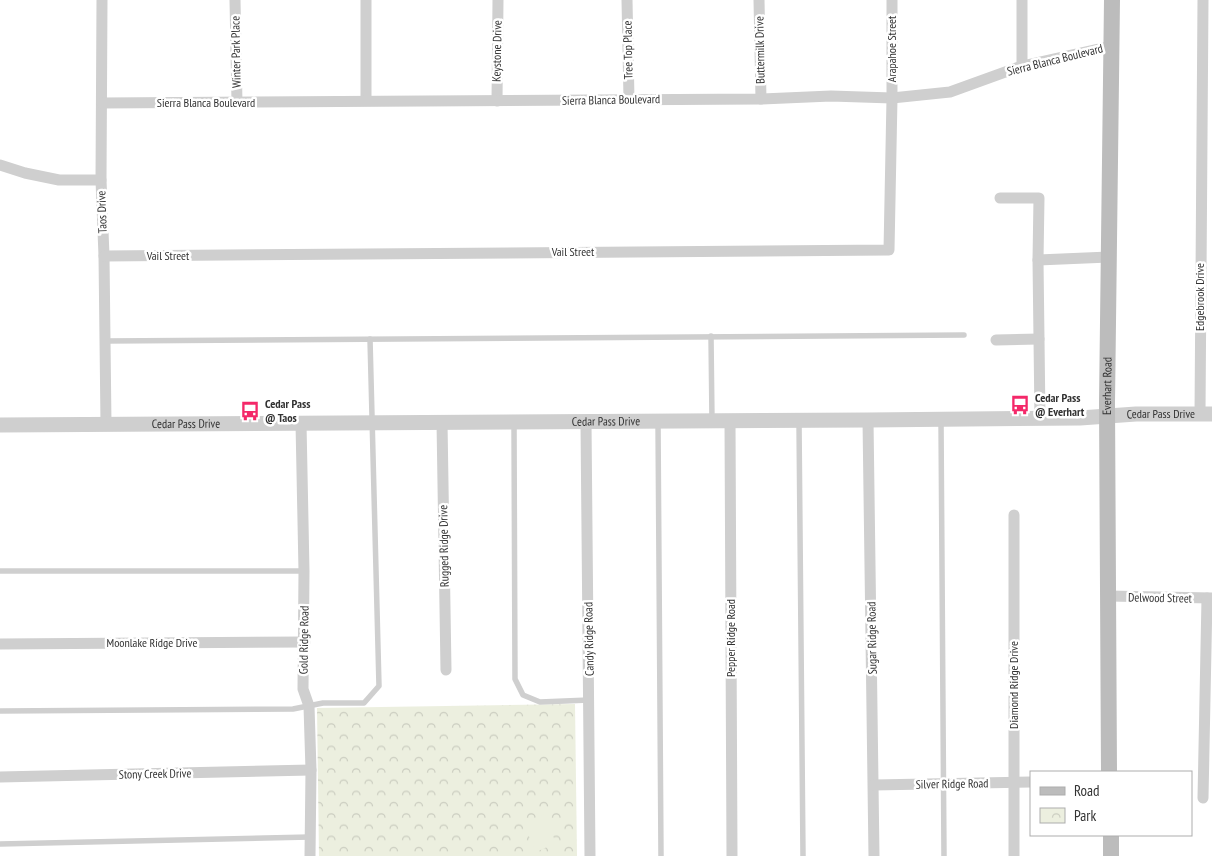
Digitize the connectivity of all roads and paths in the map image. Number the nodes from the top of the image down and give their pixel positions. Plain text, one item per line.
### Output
1 (102, 0) edge
2 (235, 0) edge
3 (366, 0) edge
4 (498, 0) edge
5 (628, 0) edge
6 (759, 0) edge
7 (892, 0) edge
8 (1022, 0) edge
9 (1112, 0) edge
10 (1203, 0) edge
11 (1112, 46) junction
12 (1208, 55) edge
13 (1022, 66) junction
14 (892, 98) junction
15 (629, 99) junction
16 (760, 99) junction
17 (366, 100) junction
18 (497, 101) junction
19 (102, 103) junction
20 (237, 103) junction
21 (0, 165) edge
22 (101, 180) junction
23 (1207, 190) edge
24 (1000, 198) dead end
25 (104, 256) junction
26 (1109, 257) junction
27 (1038, 260) junction
28 (964, 334) dead end
29 (711, 336) junction
30 (370, 339) junction
31 (1039, 339) junction
32 (996, 340) dead end
33 (105, 341) junction
34 (1206, 414) edge
35 (1107, 416) junction
36 (1040, 419) junction
37 (730, 420) junction
38 (799, 420) junction
39 (868, 420) junction
40 (941, 420) junction
41 (658, 421) junction
42 (712, 421) junction
43 (372, 422) junction
44 (442, 422) junction
45 (514, 422) junction
46 (586, 422) junction
47 (301, 423) junction
48 (106, 424) junction
49 (0, 425) edge
50 (1014, 514) dead end
51 (0, 570) edge
52 (304, 571) junction
53 (1108, 596) junction
54 (1209, 598) edge
55 (305, 642) junction
56 (0, 644) edge
57 (446, 670) dead end
58 (589, 700) junction
59 (309, 706) junction
60 (0, 711) edge
61 (311, 770) junction
62 (1109, 771) edge
63 (0, 777) edge
64 (1030, 782) edge
65 (1014, 783) junction
66 (943, 784) junction
67 (874, 786) junction
68 (1203, 798) dead end
69 (311, 836) junction
70 (1110, 836) edge
71 (0, 844) edge
72 (310, 856) edge
73 (590, 856) edge
74 (661, 856) edge
75 (732, 856) edge
76 (803, 856) edge
77 (874, 856) edge
78 (944, 856) edge
79 (1014, 856) edge
80 (1111, 856) edge

1 - 19 street, Taos Drive
2 - 20 street, Winter Park Place
3 - 17 street
4 - 18 street, Keystone Drive
5 - 15 street, Tree Top Place
6 - 16 street, Buttermilk Drive
7 - 14 street, Arapahoe Street
8 - 13 street
9 - 11 main road, Everhart Road
10 - 12 street, Edgebrook Drive
11 - 13 street, Sierra Blanca Boulevard
11 - 26 main road, Everhart Road
12 - 23 street, Edgebrook Drive
13 - 14 street, Sierra Blanca Boulevard
14 - 16 street, Sierra Blanca Boulevard
14 - 25 street, Vail Street
15 - 16 street, Sierra Blanca Boulevard
15 - 18 street, Sierra Blanca Boulevard
17 - 18 street, Sierra Blanca Boulevard
17 - 20 street, Sierra Blanca Boulevard
19 - 20 street, Sierra Blanca Boulevard
19 - 22 street, Taos Drive
21 - 22 street
22 - 25 street, Taos Drive
23 - 34 street, Edgebrook Drive
24 - 27 street
25 - 33 street, Taos Drive
26 - 27 street
26 - 35 main road, Everhart Road
27 - 31 street
28 - 29 lane
29 - 30 lane
29 - 42 lane
30 - 33 lane
30 - 43 lane
31 - 32 street
31 - 36 street
33 - 48 street, Taos Drive
34 - 35 street, Cedar Pass Drive
35 - 36 street, Cedar Pass Drive
35 - 53 main road, Everhart Road
36 - 40 street, Cedar Pass Drive
37 - 38 street, Cedar Pass Drive
37 - 42 street, Cedar Pass Drive
37 - 75 street, Pepper Ridge Road
38 - 39 street, Cedar Pass Drive
38 - 76 lane
39 - 40 street, Cedar Pass Drive
39 - 67 street, Sugar Ridge Road
40 - 66 lane
41 - 42 street, Cedar Pass Drive
41 - 46 street, Cedar Pass Drive
41 - 74 lane
43 - 44 street, Cedar Pass Drive
43 - 47 street, Cedar Pass Drive
43 - 59 lane
44 - 45 street, Cedar Pass Drive
44 - 57 street, Rugged Ridge Drive
45 - 46 street, Cedar Pass Drive
45 - 58 lane
46 - 58 street, Candy Ridge Road
47 - 48 street, Cedar Pass Drive
47 - 52 street, Gold Ridge Road
48 - 49 street, Cedar Pass Drive
50 - 65 street, Diamond Ridge Drive
51 - 52 lane
52 - 55 street, Gold Ridge Road
53 - 54 street, Delwood Street
53 - 62 main road, Everhart Road
54 - 68 street
55 - 56 street, Moonlake Ridge Drive
55 - 59 street, Gold Ridge Road
58 - 73 street, Candy Ridge Road
59 - 60 lane
59 - 61 street, Gold Ridge Road
61 - 63 street, Stony Creek Drive
61 - 69 street, Gold Ridge Road
64 - 65 street, Silver Ridge Road
65 - 66 street, Silver Ridge Road
65 - 79 street, Diamond Ridge Drive
66 - 67 street, Silver Ridge Road
66 - 78 lane
67 - 77 street, Sugar Ridge Road
69 - 71 lane
69 - 72 street, Gold Ridge Road
70 - 80 main road

